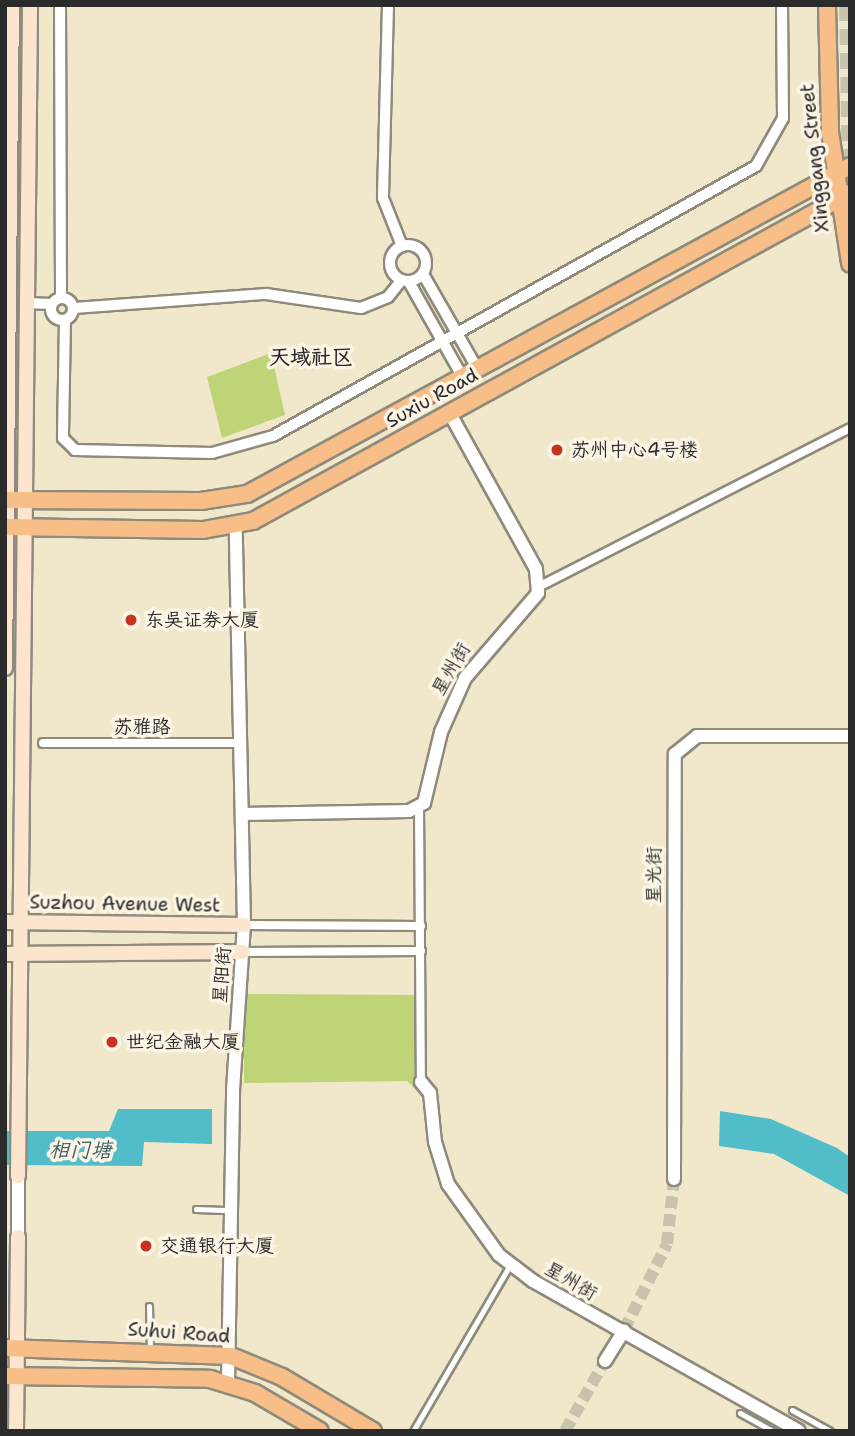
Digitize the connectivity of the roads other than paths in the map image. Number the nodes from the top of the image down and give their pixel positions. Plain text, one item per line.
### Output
1 (12, 5) edge
2 (30, 5) edge
3 (60, 5) edge
4 (388, 5) edge
5 (782, 5) edge
6 (827, 5) edge
7 (842, 169) edge
8 (844, 196) edge
9 (402, 246) junction
10 (850, 263) edge
11 (423, 274) junction
12 (405, 281) junction
13 (56, 301) junction
14 (7, 303) edge
15 (24, 303) junction
16 (74, 308) junction
17 (65, 320) junction
18 (456, 331) junction
19 (441, 340) junction
20 (469, 372) junction
21 (6, 409) edge
22 (449, 412) junction
23 (850, 428) edge
24 (12, 500) edge
25 (236, 527) junction
26 (11, 528) edge
27 (540, 586) junction
28 (5, 668) edge
29 (850, 736) edge
30 (43, 743) dead end
31 (242, 743) junction
32 (419, 806) junction
33 (242, 814) junction
34 (12, 922) edge
35 (244, 925) junction
36 (421, 926) junction
37 (421, 951) junction
38 (243, 952) junction
39 (12, 954) edge
40 (421, 1082) joint
41 (18, 1176) joint
42 (674, 1179) tunnel mouth
43 (196, 1209) dead end
44 (232, 1210) junction
45 (18, 1237) joint
46 (510, 1265) junction
47 (149, 1306) dead end
48 (624, 1331) junction
49 (11, 1348) edge
50 (149, 1351) junction
51 (231, 1356) junction
52 (605, 1361) tunnel mouth
53 (11, 1376) edge
54 (228, 1383) junction
55 (792, 1410) dead end
56 (740, 1413) dead end
57 (16, 1431) edge
58 (320, 1431) edge
59 (373, 1431) edge
60 (413, 1431) edge
61 (772, 1431) edge
62 (799, 1431) edge
63 (830, 1431) edge

1 - 14 main road
2 - 15 main road
3 - 13 street
4 - 9 street
5 - 18 street
6 - 7 main road, Xinggang Street
7 - 8 main road, Xinggang Street
7 - 20 main road, Suxiu Road
8 - 10 main road, Xinggang Street
8 - 22 main road, Suxiu Road
9 - 11 street
9 - 12 street
11 - 12 street
11 - 18 street
12 - 16 street
12 - 19 street
13 - 15 street
13 - 16 street
13 - 17 street
14 - 21 main road
15 - 24 main road
16 - 17 street
17 - 19 street
18 - 19 street
18 - 20 street
19 - 20 street
20 - 24 main road, Suxiu Road
21 - 24 main road
22 - 25 main road, Suxiu Road
22 - 27 street
23 - 27 street
24 - 26 main road
25 - 26 main road, Suxiu Road
25 - 31 street, 星阳街
26 - 28 main road
26 - 34 main road
27 - 32 street, 星州街
29 - 42 street, 星光街
30 - 31 street, 苏雅路
31 - 33 street, 星阳街
32 - 33 street
32 - 36 street
33 - 35 street, 星阳街
34 - 35 main road, Suzhou Avenue West
34 - 39 main road
35 - 36 street
35 - 38 street, 星阳街
36 - 37 street
37 - 38 street
37 - 40 street
38 - 39 main road
38 - 44 street, 星阳街
39 - 41 main road
40 - 46 street, 星州街
41 - 45 street
43 - 44 lane
44 - 51 street, 星阳街
45 - 49 main road
46 - 48 street, 星州街
46 - 60 lane
47 - 50 lane
48 - 52 street
48 - 62 street, 星州街
49 - 50 main road, Suhui Road
49 - 53 main road
50 - 51 main road, Suhui Road
51 - 54 street, 星阳街
51 - 59 main road, Suhui Road
53 - 54 main road
53 - 57 main road
54 - 58 main road
55 - 63 lane
56 - 61 lane

